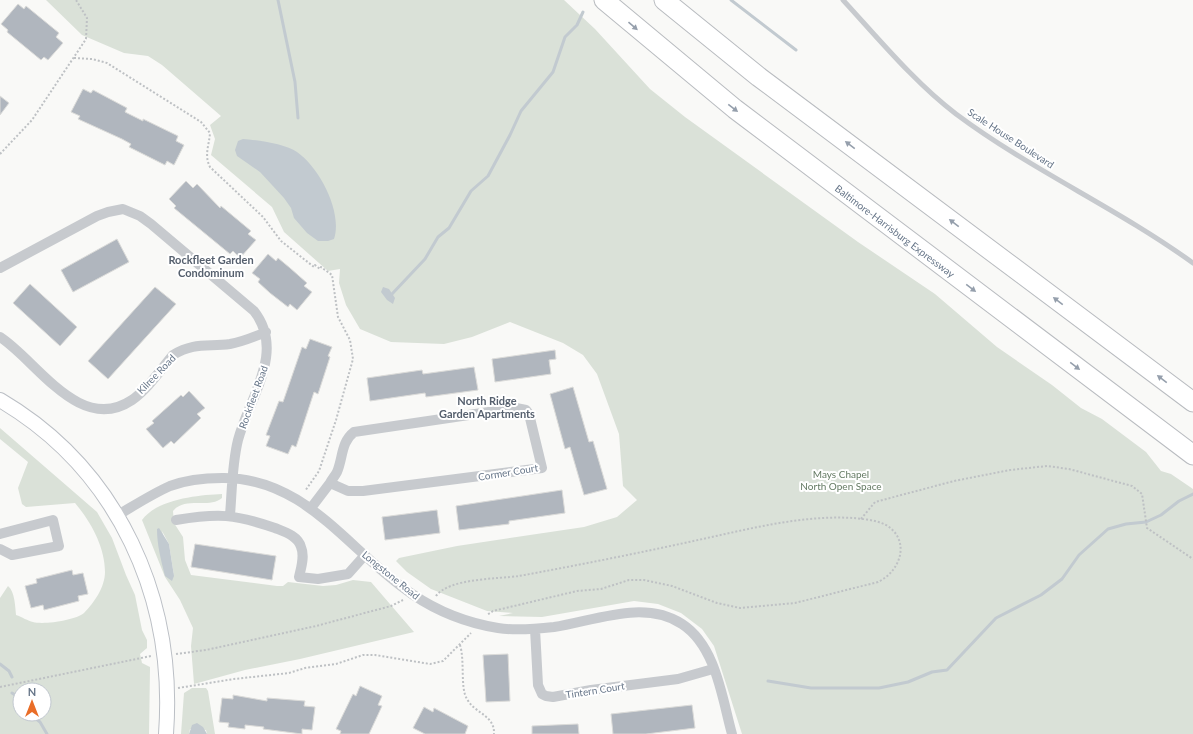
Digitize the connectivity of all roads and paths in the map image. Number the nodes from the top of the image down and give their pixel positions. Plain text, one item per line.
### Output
1 (76, 0) edge
2 (604, 0) edge
3 (664, 0) edge
4 (843, 0) edge
5 (74, 58) junction
6 (0, 154) edge
7 (1193, 262) edge
8 (0, 268) edge
9 (266, 332) junction
10 (0, 337) edge
11 (0, 400) edge
12 (1193, 402) edge
13 (1193, 455) edge
14 (233, 478) junction
15 (330, 483) junction
16 (305, 491) dead end
17 (311, 508) junction
18 (118, 516) junction
19 (230, 516) junction
20 (861, 519) junction
21 (176, 520) dead end
22 (0, 534) edge
23 (0, 549) edge
24 (365, 555) junction
25 (1193, 559) edge
26 (436, 596) dead end
27 (403, 600) dead end
28 (475, 623) junction
29 (535, 629) junction
30 (471, 633) dead end
31 (460, 645) junction
32 (165, 654) junction
33 (713, 669) junction
34 (0, 687) edge
35 (167, 689) junction
36 (166, 734) edge
37 (494, 734) edge
38 (732, 734) edge

1 - 5 path
2 -> 13 highway, Baltimore-Harrisburg Expressway
12 -> 3 highway
4 - 7 lane, Scale House Boulevard
5 - 6 path
5 - 16 path
8 - 9 street, Rockfleet Road
9 - 10 street, Kilree Road
9 - 14 street, Rockfleet Road
11 - 18 main road
14 - 17 street, Longstone Road
14 - 18 street, Longstone Road
14 - 19 street, Rockfleet Road
15 - 15 street, Cormer Court
15 - 17 street, Cormer Court
17 - 24 street, Longstone Road
18 - 32 main road
19 - 21 street
19 - 24 street
20 - 25 path
20 - 26 path
20 - 28 path
22 - 23 street
24 - 28 street, Longstone Road
27 - 32 path
28 - 29 street, Longstone Road
29 - 33 street, Longstone Road
29 - 33 street, Tintern Court
30 - 31 path
31 - 35 path
31 - 37 path
32 - 34 path
32 - 35 main road
33 - 38 street, Longstone Road
35 - 36 main road

